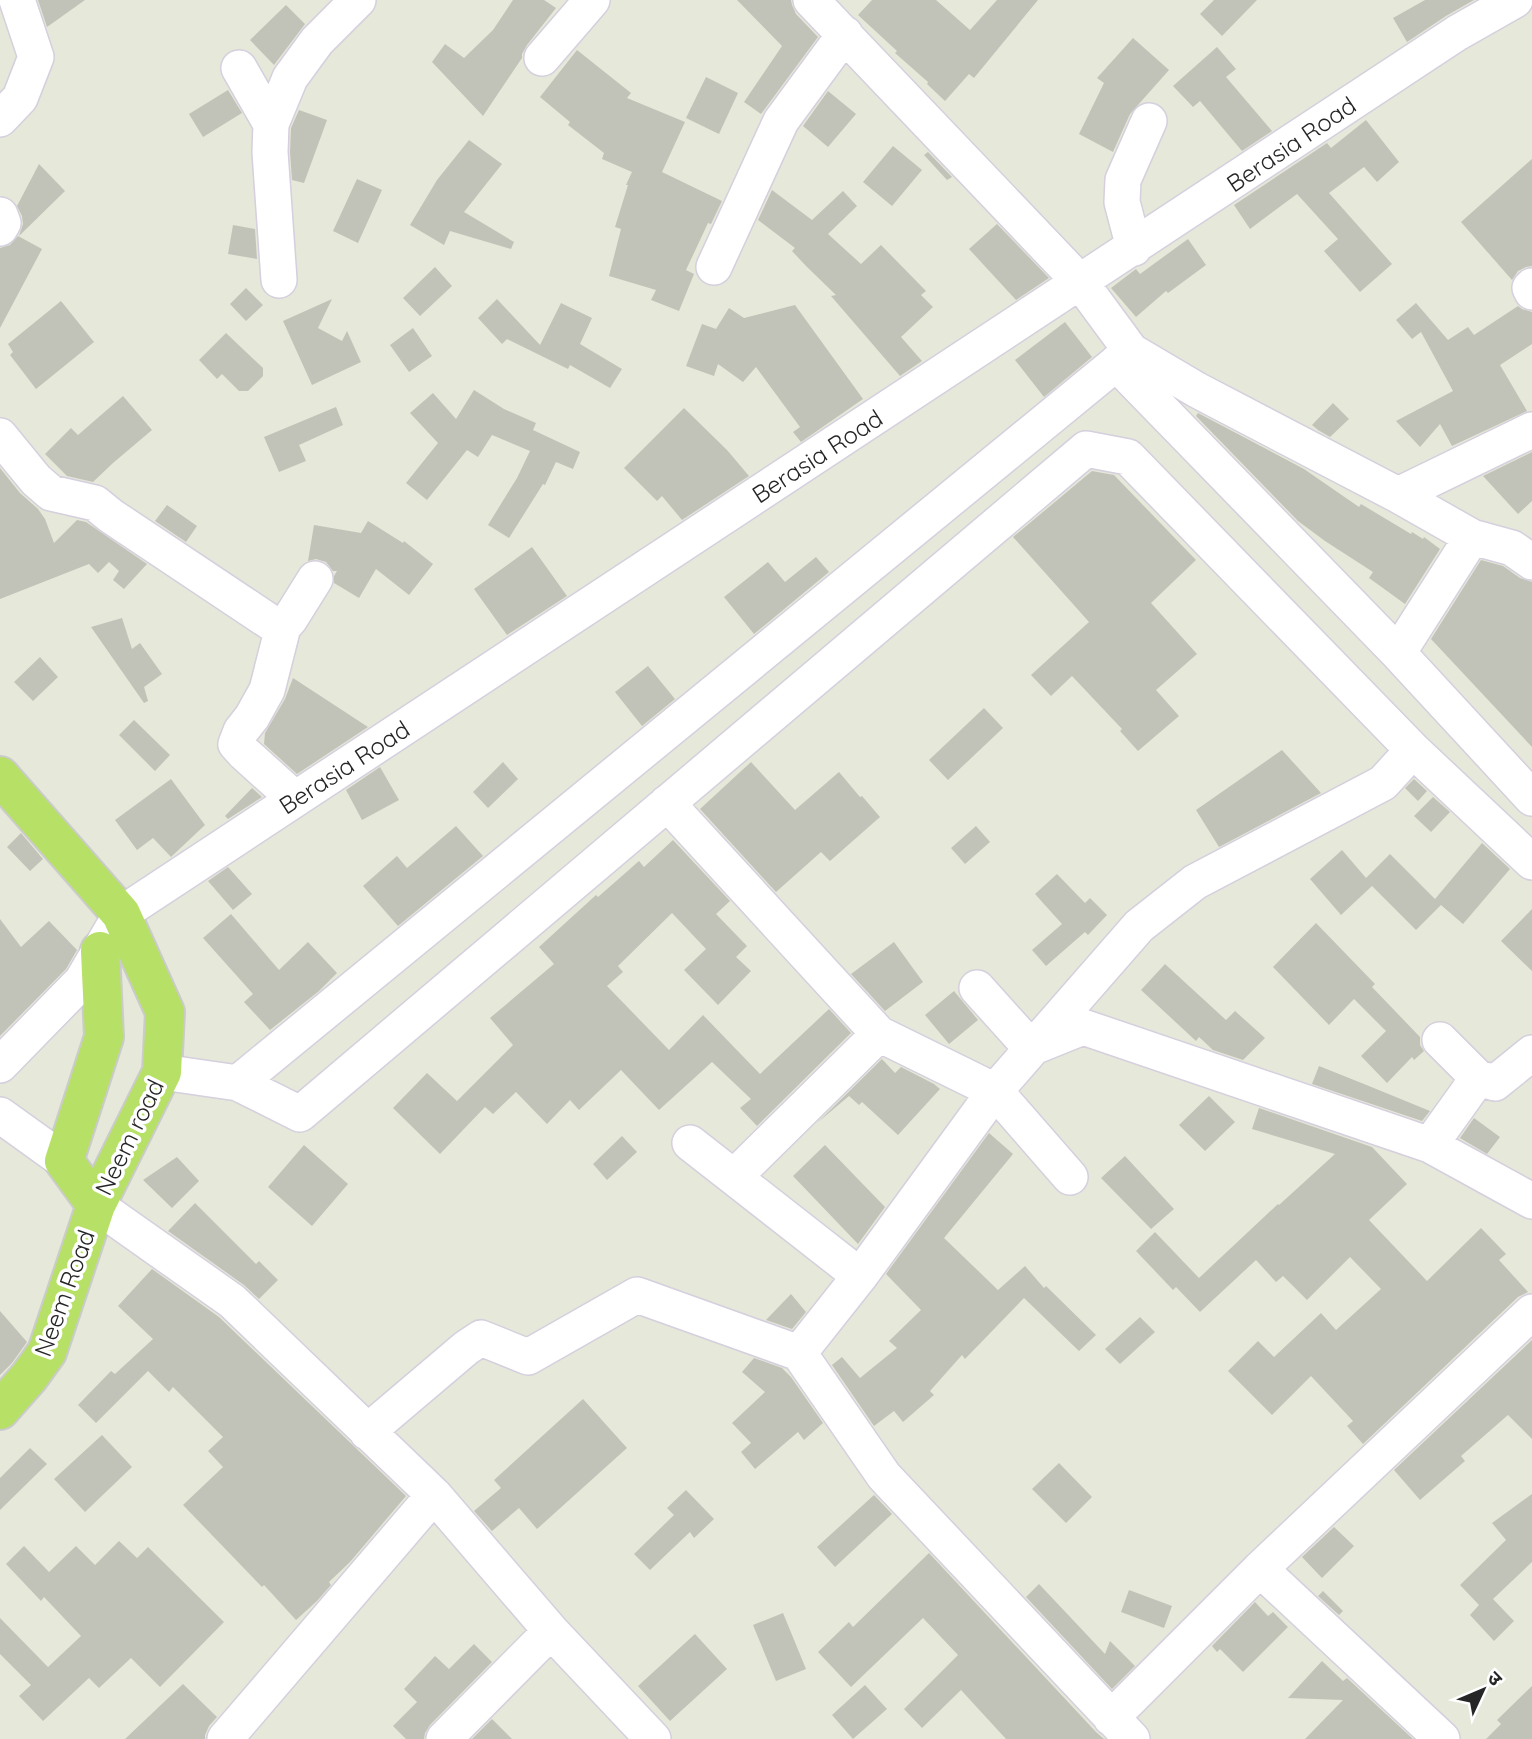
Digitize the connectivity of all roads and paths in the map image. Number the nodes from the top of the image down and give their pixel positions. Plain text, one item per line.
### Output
1 (16, 0) edge
2 (358, 0) edge
3 (811, 0) edge
4 (1515, 0) edge
5 (588, 1) edge
6 (1456, 17) edge
7 (845, 34) junction
8 (542, 58) dead end
9 (239, 68) dead end
10 (0, 119) edge
11 (1149, 121) dead end
12 (271, 124) junction
13 (0, 215) edge
14 (0, 228) edge
15 (1135, 247) junction
16 (714, 267) dead end
17 (279, 280) dead end
18 (1081, 283) junction
19 (1532, 286) edge
20 (1532, 292) edge
21 (1123, 357) junction
22 (1532, 430) edge
23 (0, 436) edge
24 (1398, 495) junction
25 (1472, 537) junction
26 (1532, 562) edge
27 (315, 579) dead end
28 (282, 627) junction
29 (1398, 653) junction
30 (1413, 750) junction
31 (0, 776) edge
32 (1532, 798) edge
33 (295, 799) junction
34 (667, 803) junction
35 (1532, 862) edge
36 (121, 914) junction
37 (100, 951) junction
38 (977, 988) dead end
39 (879, 1034) junction
40 (1440, 1040) dead end
41 (1031, 1048) junction
42 (1532, 1053) edge
43 (0, 1065) edge
44 (162, 1072) junction
45 (1478, 1078) junction
46 (238, 1083) junction
47 (995, 1091) junction
48 (0, 1115) edge
49 (690, 1143) dead end
50 (1430, 1145) junction
51 (64, 1161) junction
52 (734, 1177) junction
53 (1070, 1177) dead end
54 (1532, 1201) edge
55 (96, 1205) junction
56 (860, 1276) junction
57 (1532, 1312) edge
58 (799, 1353) junction
59 (0, 1410) edge
60 (367, 1432) junction
61 (434, 1495) junction
62 (1260, 1569) junction
63 (551, 1631) junction
64 (1121, 1728) edge
65 (225, 1739) edge
66 (444, 1739) edge
67 (653, 1739) edge
68 (1442, 1739) edge

1 - 10 street
2 - 12 street
3 - 7 street
4 - 6 street, Berasia Road
5 - 8 street
6 - 15 street, Berasia Road
7 - 16 street
7 - 18 street
9 - 12 street
11 - 15 street
12 - 17 street
13 - 14 street
15 - 18 street, Berasia Road
18 - 21 street
18 - 33 street, Berasia Road
19 - 20 street
21 - 24 street
21 - 29 street
21 - 46 street
22 - 24 street
23 - 28 street
24 - 25 street
25 - 26 street
25 - 29 street
27 - 28 street
28 - 33 street
29 - 32 street
30 - 34 street
30 - 35 street
30 - 41 street
31 - 36 main road, Neem road
33 - 36 street, Berasia Road
34 - 39 street
34 - 46 street
36 - 37 street
36 - 44 main road, Neem road
37 - 43 street
37 - 51 main road
38 - 41 street
39 - 47 street
39 - 52 street
40 - 45 street
41 - 47 street
41 - 50 street
42 - 45 street
44 - 46 street
44 - 55 main road, Neem road
45 - 50 street
47 - 53 street
47 - 56 street
48 - 51 street
49 - 52 street
50 - 54 street
51 - 55 main road, Neem road
52 - 56 street
55 - 59 main road, Neem Road
55 - 60 street
56 - 58 street
57 - 62 street
58 - 60 street
58 - 64 street
60 - 61 street
61 - 63 street
61 - 65 street
62 - 64 street
62 - 68 street
63 - 66 street
63 - 67 street

